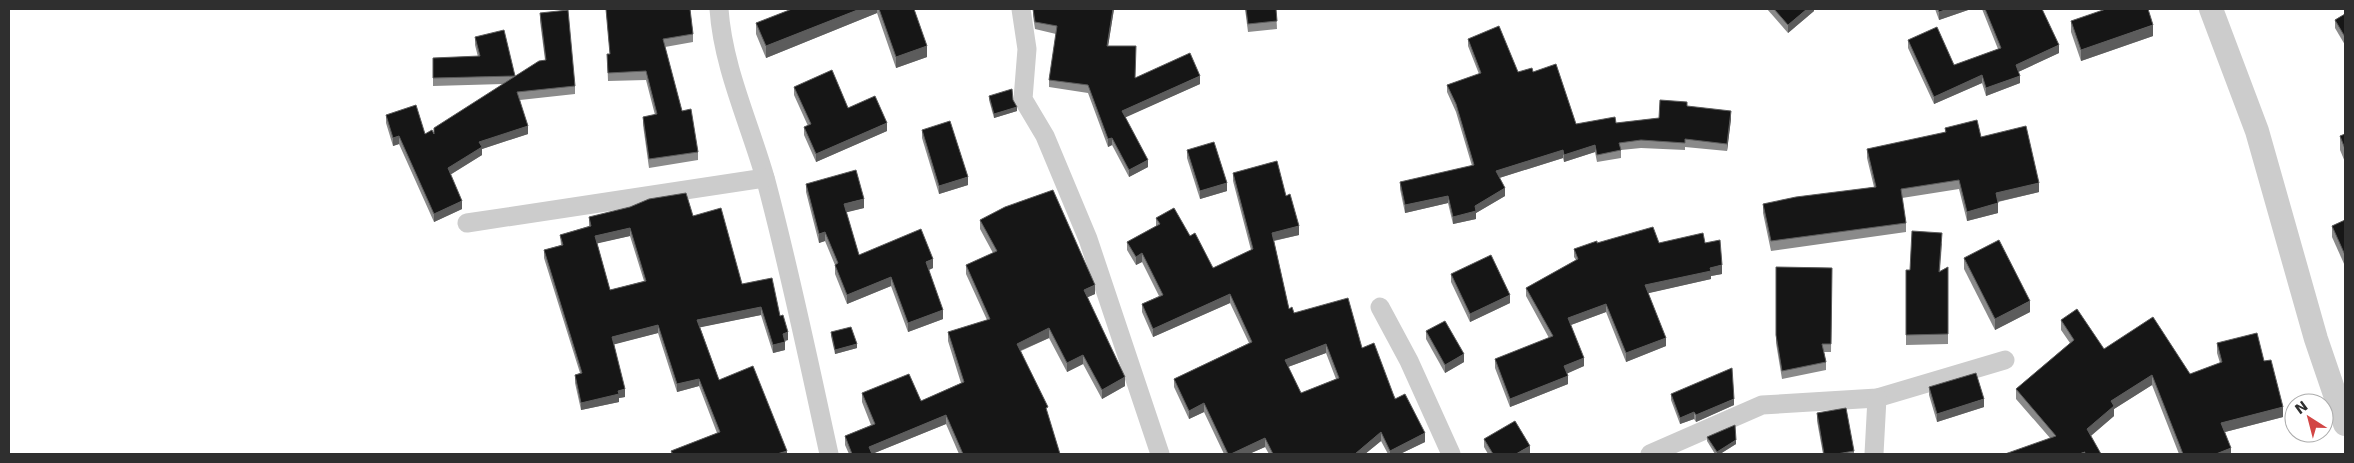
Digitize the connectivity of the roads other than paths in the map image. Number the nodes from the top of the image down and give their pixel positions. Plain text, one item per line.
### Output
1 (719, 9) edge
2 (1021, 9) edge
3 (2211, 9) edge
4 (765, 178) junction
5 (467, 223) dead end
6 (1380, 307) dead end
7 (2005, 360) dead end
8 (1877, 398) junction
9 (2345, 424) edge
10 (829, 454) edge
11 (1160, 454) edge
12 (1451, 454) edge
13 (1650, 454) edge
14 (1874, 454) edge

1 - 4 street
2 - 11 street
3 - 9 street
4 - 5 street
4 - 10 street
6 - 12 street
7 - 8 street
8 - 13 street
8 - 14 street

